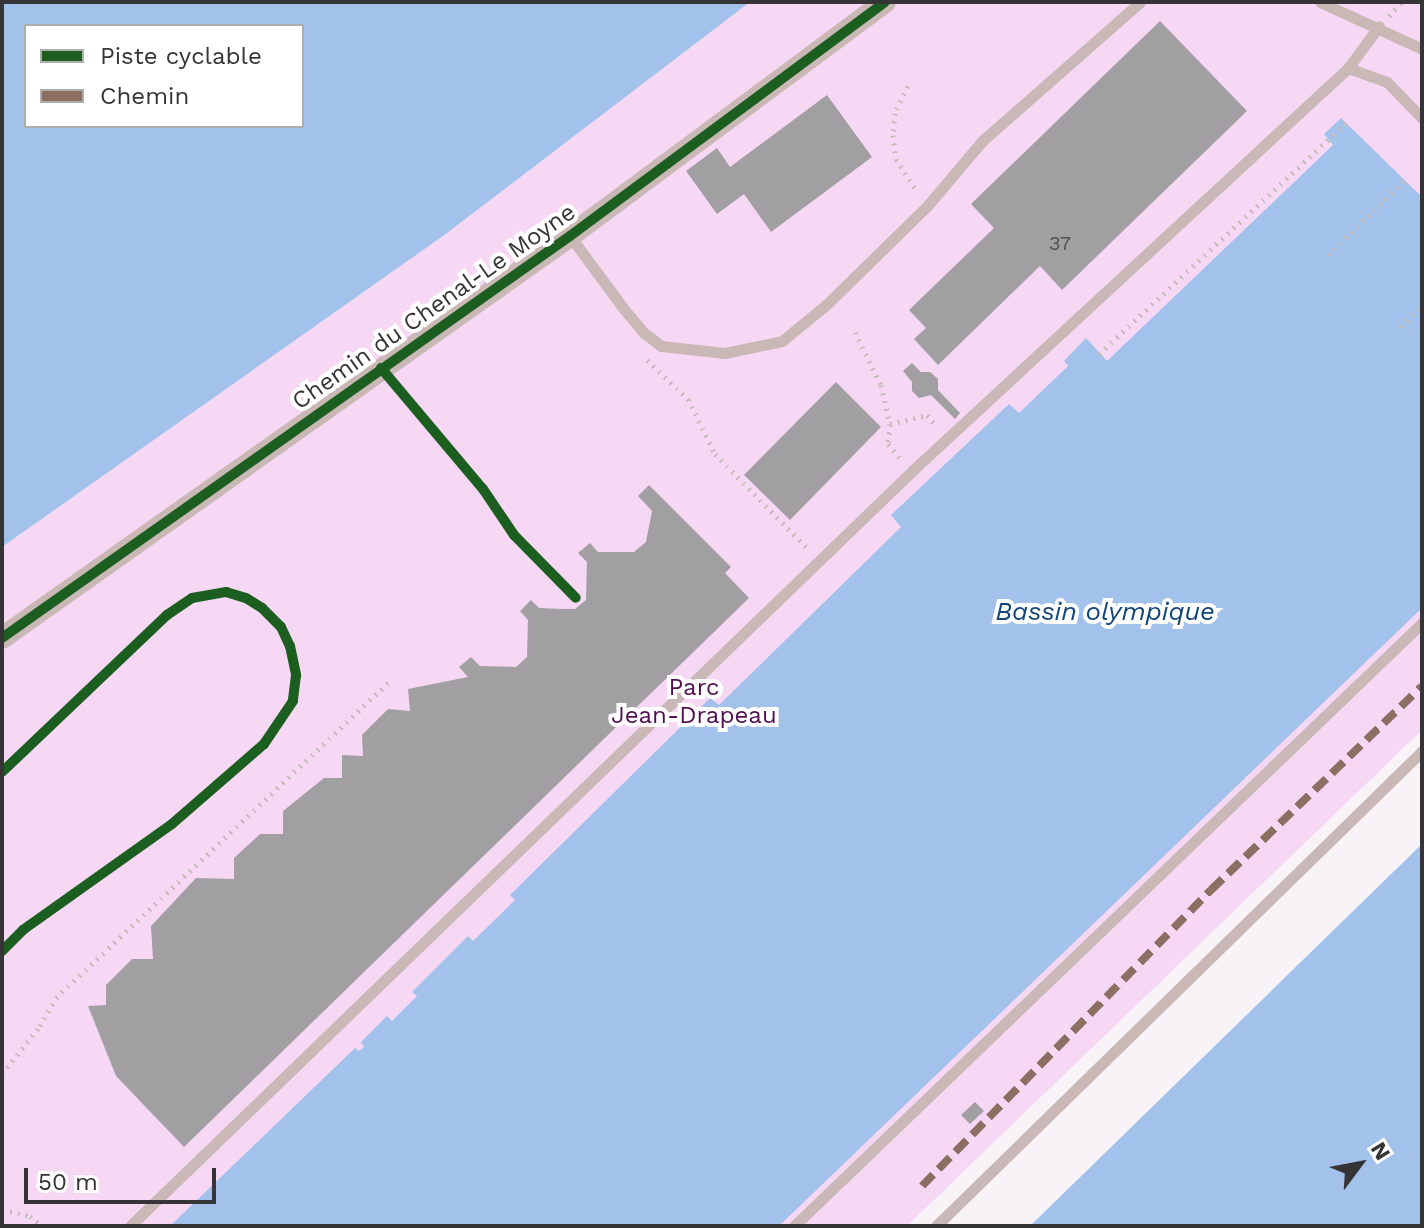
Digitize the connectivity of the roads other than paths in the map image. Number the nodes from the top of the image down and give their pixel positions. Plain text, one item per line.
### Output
1 (885, 2) edge
2 (1140, 2) edge
3 (1320, 2) edge
4 (1379, 26) junction
5 (1422, 49) edge
6 (1348, 68) junction
7 (1422, 118) edge
8 (570, 236) junction
9 (1422, 623) edge
10 (2, 638) edge
11 (1422, 751) edge
12 (130, 1226) edge
13 (794, 1226) edge
14 (936, 1226) edge

1 - 8 street, Chemin du Chenal-Le Moyne
2 - 8 lane
3 - 4 lane
4 - 5 lane
4 - 6 lane
6 - 7 lane
6 - 12 lane
8 - 10 street, Chemin du Chenal-Le Moyne
9 - 13 lane
11 - 14 lane

